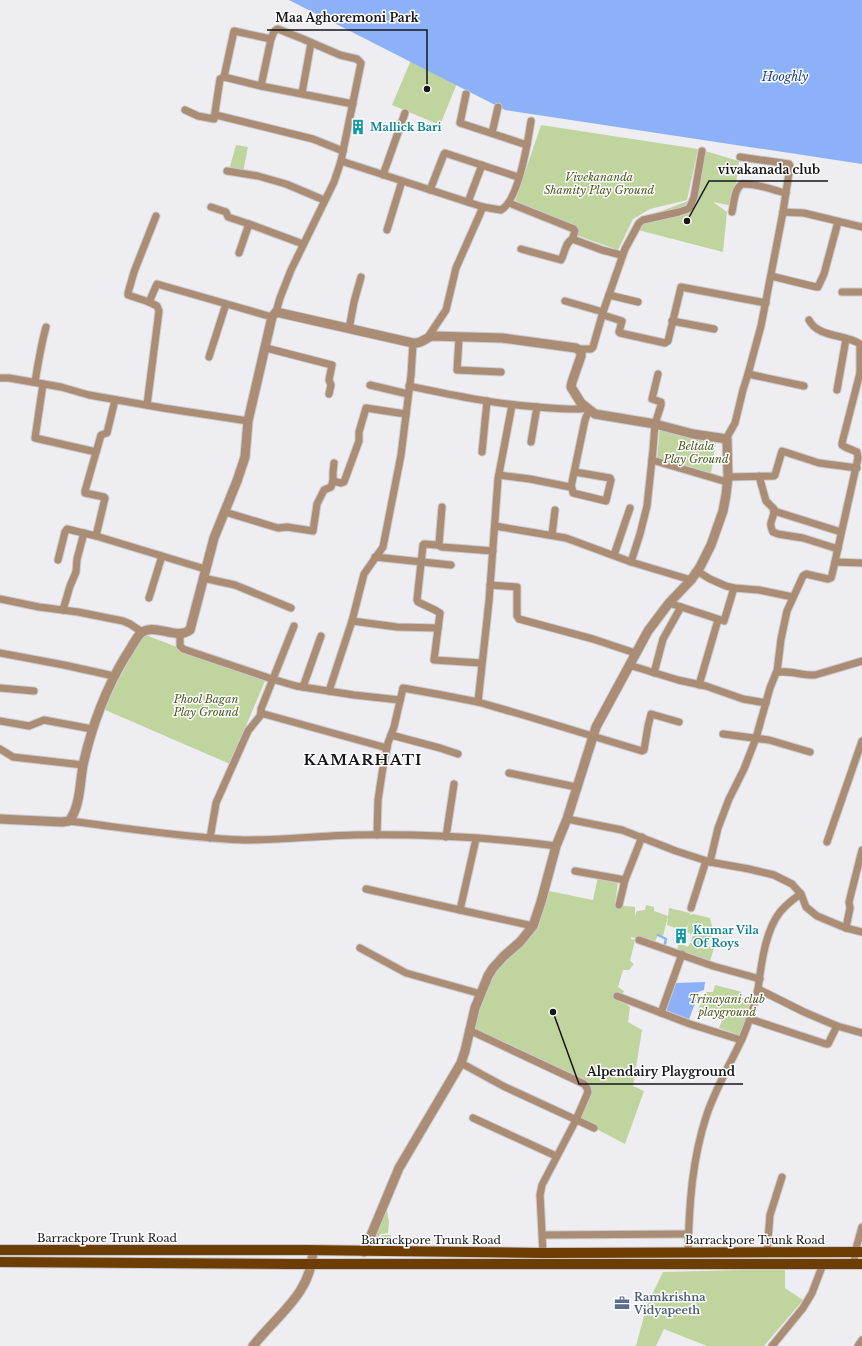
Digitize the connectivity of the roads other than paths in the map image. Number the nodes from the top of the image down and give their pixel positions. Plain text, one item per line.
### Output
1 (271, 39) junction
2 (311, 43) junction
3 (224, 77) junction
4 (262, 86) junction
5 (302, 93) junction
6 (466, 94) dead end
7 (353, 104) junction
8 (498, 107) dead end
9 (185, 110) dead end
10 (406, 113) dead end
11 (216, 115) junction
12 (531, 122) dead end
13 (492, 134) junction
14 (527, 145) junction
15 (343, 151) junction
16 (702, 151) dead end
17 (740, 157) dead end
18 (340, 161) junction
19 (482, 165) junction
20 (227, 171) dead end
21 (383, 175) junction
22 (518, 178) junction
23 (402, 181) junction
24 (430, 190) junction
25 (786, 193) junction
26 (324, 200) junction
27 (468, 202) junction
28 (509, 203) junction
29 (211, 206) dead end
30 (483, 207) junction
31 (732, 212) dead end
32 (783, 212) junction
33 (156, 216) dead end
34 (838, 222) junction
35 (249, 224) junction
36 (862, 227) edge
37 (387, 230) dead end
38 (573, 239) junction
39 (303, 244) junction
40 (521, 249) dead end
41 (239, 253) dead end
42 (622, 255) junction
43 (771, 276) junction
44 (361, 278) dead end
45 (842, 292) dead end
46 (862, 292) edge
47 (609, 295) junction
48 (565, 301) dead end
49 (149, 302) junction
50 (638, 302) dead end
51 (766, 303) junction
52 (226, 304) junction
53 (603, 313) junction
54 (274, 314) junction
55 (809, 320) dead end
56 (672, 321) junction
57 (46, 327) dead end
58 (349, 329) junction
59 (714, 329) dead end
60 (428, 338) junction
61 (459, 338) junction
62 (846, 339) junction
63 (413, 343) junction
64 (266, 348) junction
65 (578, 349) junction
66 (209, 357) dead end
67 (501, 372) dead end
68 (861, 372) edge
69 (658, 374) dead end
70 (748, 374) junction
71 (0, 378) edge
72 (35, 382) junction
73 (43, 384) junction
74 (370, 384) dead end
75 (804, 386) dead end
76 (409, 390) junction
77 (838, 390) dead end
78 (330, 394) dead end
79 (115, 400) junction
80 (487, 401) junction
81 (512, 405) junction
82 (147, 406) junction
83 (537, 407) junction
84 (588, 409) junction
85 (406, 414) junction
86 (248, 421) junction
87 (655, 424) junction
88 (726, 439) junction
89 (531, 442) dead end
90 (96, 452) junction
91 (482, 452) dead end
92 (859, 452) edge
93 (652, 460) junction
94 (334, 463) dead end
95 (857, 468) junction
96 (575, 472) junction
97 (499, 475) junction
98 (759, 476) junction
99 (727, 480) junction
100 (333, 481) junction
101 (572, 487) junction
102 (442, 507) dead end
103 (630, 508) dead end
104 (555, 510) dead end
105 (774, 511) junction
106 (225, 512) junction
107 (495, 526) junction
108 (841, 532) junction
109 (84, 533) junction
110 (552, 535) junction
111 (96, 536) junction
112 (438, 545) junction
113 (838, 549) junction
114 (493, 551) junction
115 (614, 555) junction
116 (162, 556) junction
117 (375, 557) junction
118 (58, 560) dead end
119 (421, 562) junction
120 (631, 562) junction
121 (835, 562) junction
122 (862, 563) edge
123 (451, 565) dead end
124 (698, 571) junction
125 (204, 574) junction
126 (691, 580) junction
127 (490, 585) junction
128 (734, 588) junction
129 (793, 597) junction
130 (149, 598) dead end
131 (0, 599) edge
132 (669, 603) junction
133 (681, 607) junction
134 (291, 608) dead end
135 (63, 610) junction
136 (718, 620) junction
137 (352, 621) junction
138 (294, 626) dead end
139 (438, 628) junction
140 (142, 632) junction
141 (180, 633) junction
142 (321, 636) dead end
143 (0, 653) edge
144 (635, 653) junction
145 (862, 661) edge
146 (481, 663) junction
147 (629, 665) junction
148 (777, 672) junction
149 (654, 673) junction
150 (114, 676) junction
151 (272, 679) junction
152 (699, 685) junction
153 (303, 687) junction
154 (0, 688) edge
155 (34, 691) dead end
156 (329, 691) junction
157 (400, 700) junction
158 (478, 702) junction
159 (766, 703) junction
160 (261, 712) junction
161 (0, 721) edge
162 (679, 722) dead end
163 (92, 728) junction
164 (724, 734) dead end
165 (391, 735) junction
166 (592, 735) junction
167 (756, 738) junction
168 (862, 741) edge
169 (387, 748) junction
170 (0, 749) edge
171 (810, 752) dead end
172 (458, 754) dead end
173 (83, 765) junction
174 (509, 773) dead end
175 (454, 784) dead end
176 (576, 787) junction
177 (0, 818) edge
178 (567, 819) junction
179 (69, 821) junction
180 (377, 835) junction
181 (446, 837) junction
182 (642, 837) junction
183 (210, 838) junction
184 (476, 839) junction
185 (827, 842) dead end
186 (556, 846) junction
187 (862, 850) edge
188 (708, 862) junction
189 (575, 871) dead end
190 (625, 880) junction
191 (366, 889) dead end
192 (801, 894) junction
193 (619, 905) dead end
194 (691, 908) dead end
195 (460, 910) junction
196 (533, 926) junction
197 (846, 928) junction
198 (862, 932) edge
199 (639, 940) dead end
200 (360, 948) dead end
201 (682, 954) junction
202 (760, 979) junction
203 (758, 990) junction
204 (480, 994) junction
205 (617, 996) dead end
206 (661, 1013) junction
207 (750, 1019) junction
208 (837, 1026) junction
209 (469, 1030) junction
210 (862, 1033) edge
211 (741, 1040) junction
212 (461, 1063) junction
213 (473, 1118) dead end
214 (576, 1120) junction
215 (594, 1128) dead end
216 (556, 1156) junction
217 (782, 1177) dead end
218 (862, 1227) edge
219 (688, 1234) junction
220 (542, 1235) junction
221 (0, 1250) edge
222 (313, 1251) junction
223 (364, 1252) junction
224 (767, 1252) junction
225 (859, 1252) edge
226 (542, 1253) junction
227 (632, 1253) junction
228 (688, 1253) junction
229 (0, 1262) edge
230 (313, 1264) junction
231 (632, 1264) junction
232 (823, 1264) junction
233 (858, 1264) edge
234 (862, 1340) edge
235 (252, 1346) edge
236 (772, 1346) edge
237 (858, 1346) edge

1 - 2 street
1 - 3 street
1 - 4 street
2 - 5 street
2 - 7 street
3 - 4 street
3 - 11 street
4 - 5 street
5 - 7 street
6 - 13 street
7 - 15 street
8 - 13 street
9 - 11 street
10 - 21 street
11 - 15 street
12 - 14 street
13 - 14 street
14 - 22 street
15 - 18 street
16 - 42 street
17 - 25 street
18 - 21 street
18 - 26 street
19 - 22 street
19 - 24 street
19 - 27 street
20 - 26 street
21 - 23 street
22 - 28 street
23 - 24 street
23 - 37 street
24 - 27 street
25 - 31 street
25 - 32 street
26 - 39 street
27 - 30 street
28 - 30 street
28 - 38 street
29 - 35 street
30 - 60 street
32 - 34 street
32 - 43 street
33 - 49 street
34 - 36 street
34 - 43 street
35 - 39 street
35 - 41 street
38 - 40 street
38 - 42 street
39 - 54 street
42 - 47 street
43 - 51 street
44 - 58 street
45 - 46 street
47 - 50 street
47 - 53 street
48 - 53 street
49 - 52 street
49 - 82 street
51 - 56 street
51 - 70 street
52 - 54 street
52 - 66 street
53 - 56 street
53 - 65 street
54 - 58 street
54 - 64 street
55 - 62 street
56 - 59 street
57 - 72 street
58 - 63 street
60 - 61 street
60 - 63 street
61 - 65 street
61 - 67 street
62 - 68 street
62 - 77 street
63 - 76 street
64 - 78 street
64 - 86 street
65 - 84 street
68 - 92 street
69 - 87 street
70 - 75 street
70 - 88 street
71 - 72 street
72 - 73 street
73 - 79 street
73 - 90 street
74 - 76 street
76 - 80 street
76 - 85 street
79 - 82 street
79 - 90 street
80 - 81 street
80 - 91 street
81 - 83 street
81 - 97 street
82 - 86 street
83 - 84 street
83 - 89 street
84 - 87 street
84 - 96 street
85 - 100 street
85 - 117 street
86 - 106 street
87 - 88 street
87 - 93 street
88 - 99 street
90 - 111 street
92 - 95 street
93 - 99 street
93 - 120 street
94 - 100 street
95 - 98 street
95 - 108 street
96 - 101 street
96 - 101 street
97 - 101 street
97 - 107 street
98 - 99 street
98 - 105 street
99 - 124 street
100 - 106 street
102 - 112 street
103 - 115 street
104 - 110 street
105 - 108 street
105 - 113 street
106 - 125 street
107 - 110 street
107 - 114 street
108 - 113 street
109 - 111 street
109 - 118 street
109 - 135 street
110 - 115 street
111 - 116 street
112 - 114 street
112 - 119 street
113 - 121 street
114 - 127 street
115 - 120 street
116 - 125 street
116 - 130 street
117 - 119 street
117 - 137 street
119 - 123 street
119 - 139 street
120 - 126 street
121 - 122 street
121 - 129 street
124 - 126 street
124 - 128 street
125 - 134 street
125 - 141 street
126 - 132 street
127 - 144 street
127 - 146 street
128 - 129 street
128 - 136 street
129 - 148 street
131 - 135 street
132 - 133 street
132 - 144 street
133 - 136 street
133 - 149 street
135 - 140 street
136 - 152 street
137 - 139 street
137 - 156 street
138 - 151 street
139 - 146 street
140 - 141 street
140 - 150 street
141 - 151 street
142 - 153 street
143 - 150 street
144 - 147 street
145 - 148 street
146 - 158 street
147 - 149 street
147 - 166 street
148 - 159 street
149 - 152 street
150 - 163 street
151 - 153 street
151 - 160 street
152 - 159 street
153 - 156 street
154 - 155 street
156 - 157 street
157 - 158 street
157 - 165 street
158 - 166 street
159 - 167 street
160 - 169 street
160 - 183 street
161 - 163 street
162 - 166 street
163 - 173 street
164 - 167 street
165 - 169 street
165 - 172 street
166 - 176 street
167 - 171 street
167 - 188 street
168 - 185 street
169 - 180 street
170 - 173 street
173 - 179 street
174 - 176 street
175 - 181 street
176 - 178 street
177 - 179 street
178 - 182 street
178 - 186 street
179 - 183 street
180 - 181 street
180 - 183 street
181 - 184 street
182 - 188 street
182 - 190 street
184 - 186 street
184 - 195 street
186 - 196 street
187 - 197 street
188 - 192 street
188 - 194 street
189 - 190 street
190 - 193 street
191 - 195 street
192 - 197 street
192 - 202 street
195 - 196 street
196 - 204 street
197 - 198 street
199 - 201 street
200 - 204 street
201 - 202 street
201 - 206 street
202 - 203 street
203 - 207 street
203 - 208 street
204 - 209 street
205 - 206 street
206 - 211 street
207 - 208 street
207 - 211 street
208 - 210 street
209 - 212 street
209 - 214 street
211 - 219 street
212 - 214 street
212 - 223 street
213 - 216 street
214 - 215 street
214 - 216 street
216 - 220 street
217 - 224 street
218 - 225 street
219 - 220 street
219 - 228 street
220 - 226 street
221 - 222 main road, Barrackpore Trunk Road
222 - 223 main road, Barrackpore Trunk Road
222 - 230 street
223 - 226 main road, Barrackpore Trunk Road
224 - 225 main road, Barrackpore Trunk Road
224 - 228 main road, Barrackpore Trunk Road
225 - 233 street
226 - 227 main road, Barrackpore Trunk Road
227 - 228 main road, Barrackpore Trunk Road
227 - 231 main road
229 - 230 main road
230 - 231 main road
230 - 235 street
231 - 232 main road
232 - 233 main road
232 - 236 street
234 - 237 street

